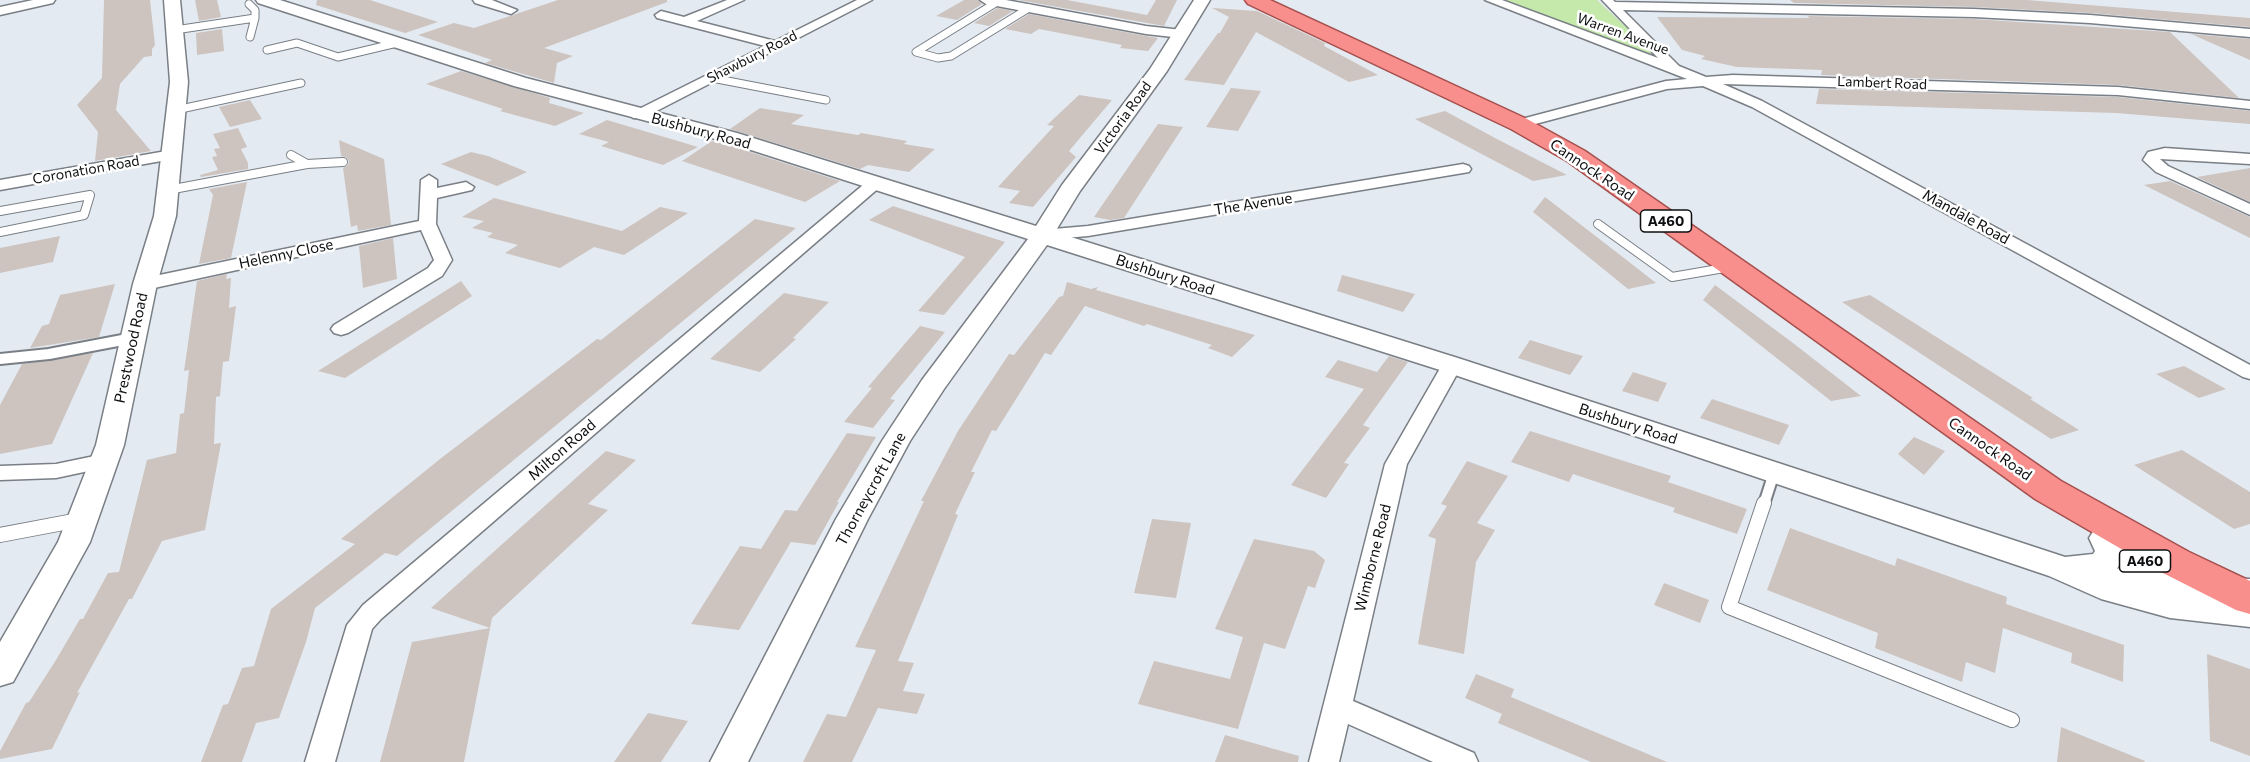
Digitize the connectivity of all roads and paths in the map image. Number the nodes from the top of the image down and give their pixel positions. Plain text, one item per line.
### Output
1 (49, 0) edge
2 (172, 0) edge
3 (738, 0) edge
4 (866, 0) edge
5 (1202, 0) edge
6 (1256, 0) edge
7 (1491, 0) edge
8 (490, 1) edge
9 (991, 1) edge
10 (256, 2) edge
11 (1610, 3) edge
12 (1029, 8) junction
13 (511, 10) dead end
14 (0, 11) edge
15 (661, 15) dead end
16 (255, 18) junction
17 (685, 21) junction
18 (175, 30) junction
19 (2250, 33) edge
20 (1182, 34) junction
21 (250, 37) dead end
22 (397, 43) junction
23 (776, 45) junction
24 (267, 50) dead end
25 (1678, 70) junction
26 (712, 78) junction
27 (1704, 81) junction
28 (301, 83) dead end
29 (826, 100) dead end
30 (2250, 105) edge
31 (177, 110) junction
32 (638, 115) junction
33 (1519, 124) junction
34 (172, 155) junction
35 (291, 155) dead end
36 (2250, 159) edge
37 (343, 162) dead end
38 (307, 164) junction
39 (1463, 169) dead end
40 (874, 183) junction
41 (0, 185) edge
42 (466, 187) dead end
43 (168, 190) junction
44 (2250, 210) edge
45 (0, 212) edge
46 (427, 224) junction
47 (1598, 224) dead end
48 (0, 232) edge
49 (1042, 235) junction
50 (1730, 267) junction
51 (145, 284) junction
52 (341, 329) dead end
53 (133, 338) junction
54 (0, 359) edge
55 (2241, 362) edge
56 (1452, 365) junction
57 (2250, 373) edge
58 (104, 461) junction
59 (0, 473) edge
60 (1774, 473) junction
61 (2048, 490) junction
62 (82, 519) junction
63 (0, 535) edge
64 (2105, 538) junction
65 (2061, 568) junction
66 (2192, 588) junction
67 (2246, 604) edge
68 (0, 672) edge
69 (1337, 707) junction
70 (2012, 720) dead end
71 (320, 762) edge
72 (729, 762) edge
73 (1324, 762) edge
74 (1464, 762) edge

1 - 14 street
2 - 18 street, Prestwood Road
3 - 17 street
4 - 23 street, Shawbury Road
5 - 20 street, Victoria Road
6 - 33 highway, Cannock Road / A460
7 - 25 street, Warren Avenue
8 - 13 street
9 - 12 street
9 - 12 lane
10 - 16 lane
10 - 22 street, Bushbury Road
11 - 19 street
11 - 25 street
12 - 20 street
15 - 17 street
16 - 18 lane
16 - 21 lane
17 - 23 street
18 - 31 street, Prestwood Road
20 - 49 street, Victoria Road
22 - 24 lane
22 - 32 street, Bushbury Road
23 - 26 street, Shawbury Road
25 - 27 street, Mandale Road
26 - 29 lane
26 - 32 street, Shawbury Road
27 - 30 street, Lambert Road
27 - 33 street, Lambert Road
27 - 55 street, Mandale Road
28 - 31 lane
31 - 34 street, Prestwood Road
32 - 40 street, Bushbury Road
33 - 50 highway, Cannock Road / A460
34 - 41 street, Coronation Road
34 - 43 street, Prestwood Road
35 - 38 lane
36 - 44 street
37 - 38 lane
38 - 43 lane
39 - 49 street, The Avenue
40 - 49 street, Bushbury Road
40 - 71 street, Milton Road
42 - 46 street
43 - 51 street, Prestwood Road
45 - 48 lane
46 - 51 street, Helenny Close
46 - 52 street
47 - 50 lane
49 - 56 street, Bushbury Road
49 - 72 street, Thorneycroft Lane
50 - 61 highway, Cannock Road / A460
51 - 53 street, Prestwood Road
53 - 54 lane
53 - 58 street, Prestwood Road
55 - 57 street, Mandale Road
56 - 60 street, Bushbury Road
56 - 69 street, Wimborne Road
58 - 59 street
58 - 62 street, Prestwood Road
60 - 65 street, Bushbury Road
60 - 70 lane
61 - 64 highway, Cannock Road / A460
61 - 67 highway, Cannock Road / A460
62 - 63 lane
62 - 68 street, Prestwood Road
64 - 65 street
64 - 66 highway, Cannock Road / A460
65 - 66 street, Bushbury Road
65 - 67 street, Bushbury Road
66 - 67 highway, Cannock Road / A460
69 - 73 street, Wimborne Road
69 - 74 street

